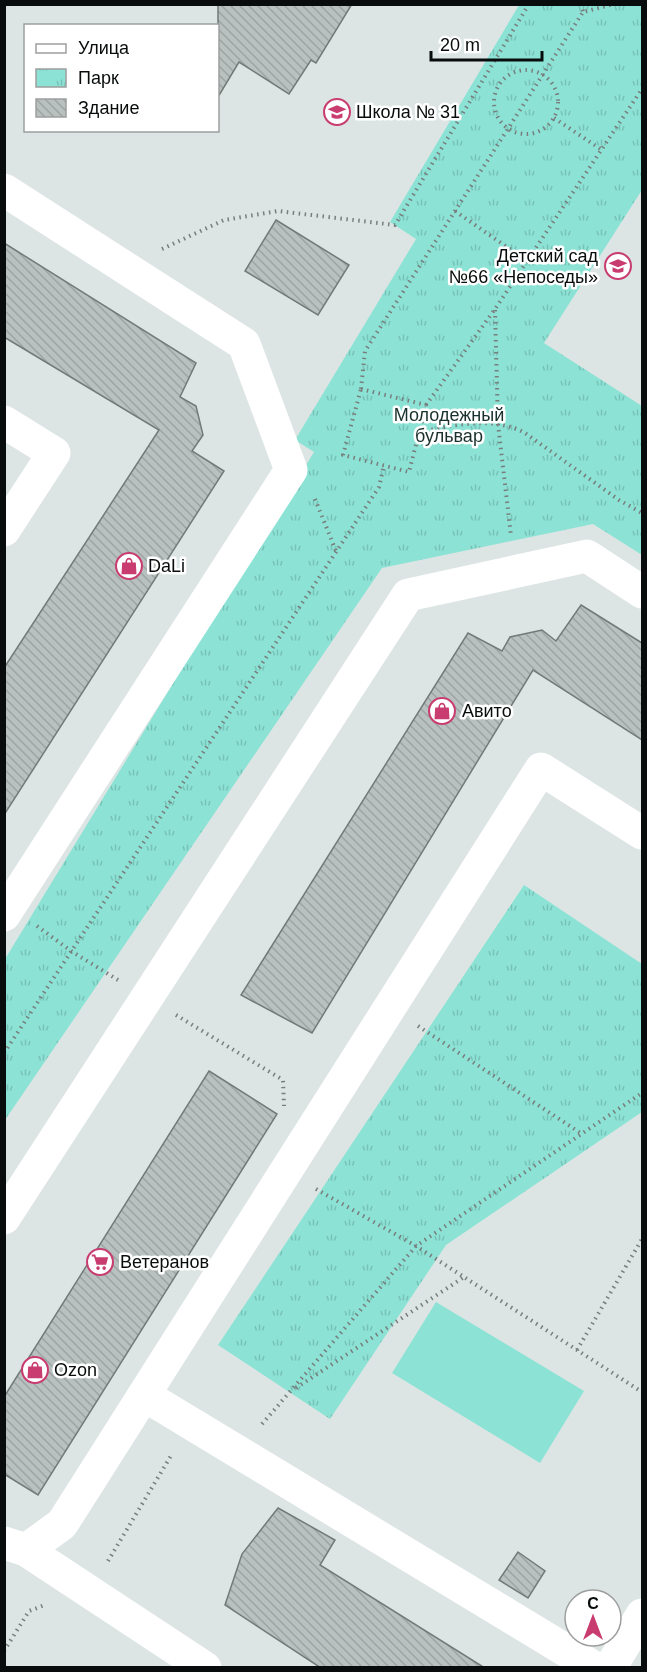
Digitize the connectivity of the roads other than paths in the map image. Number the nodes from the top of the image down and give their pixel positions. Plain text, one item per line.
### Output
1 (4, 190) edge
2 (4, 422) edge
3 (4, 530) edge
4 (642, 592) edge
5 (642, 833) edge
6 (4, 915) edge
7 (4, 1218) edge
8 (144, 1395) junction
9 (15, 1547) edge
10 (642, 1615) edge
11 (206, 1668) edge
12 (595, 1668) edge
13 (610, 1668) edge

1 - 6 lane
2 - 3 lane
4 - 7 lane
5 - 8 lane
8 - 9 lane
8 - 12 lane
9 - 11 lane
10 - 13 lane

